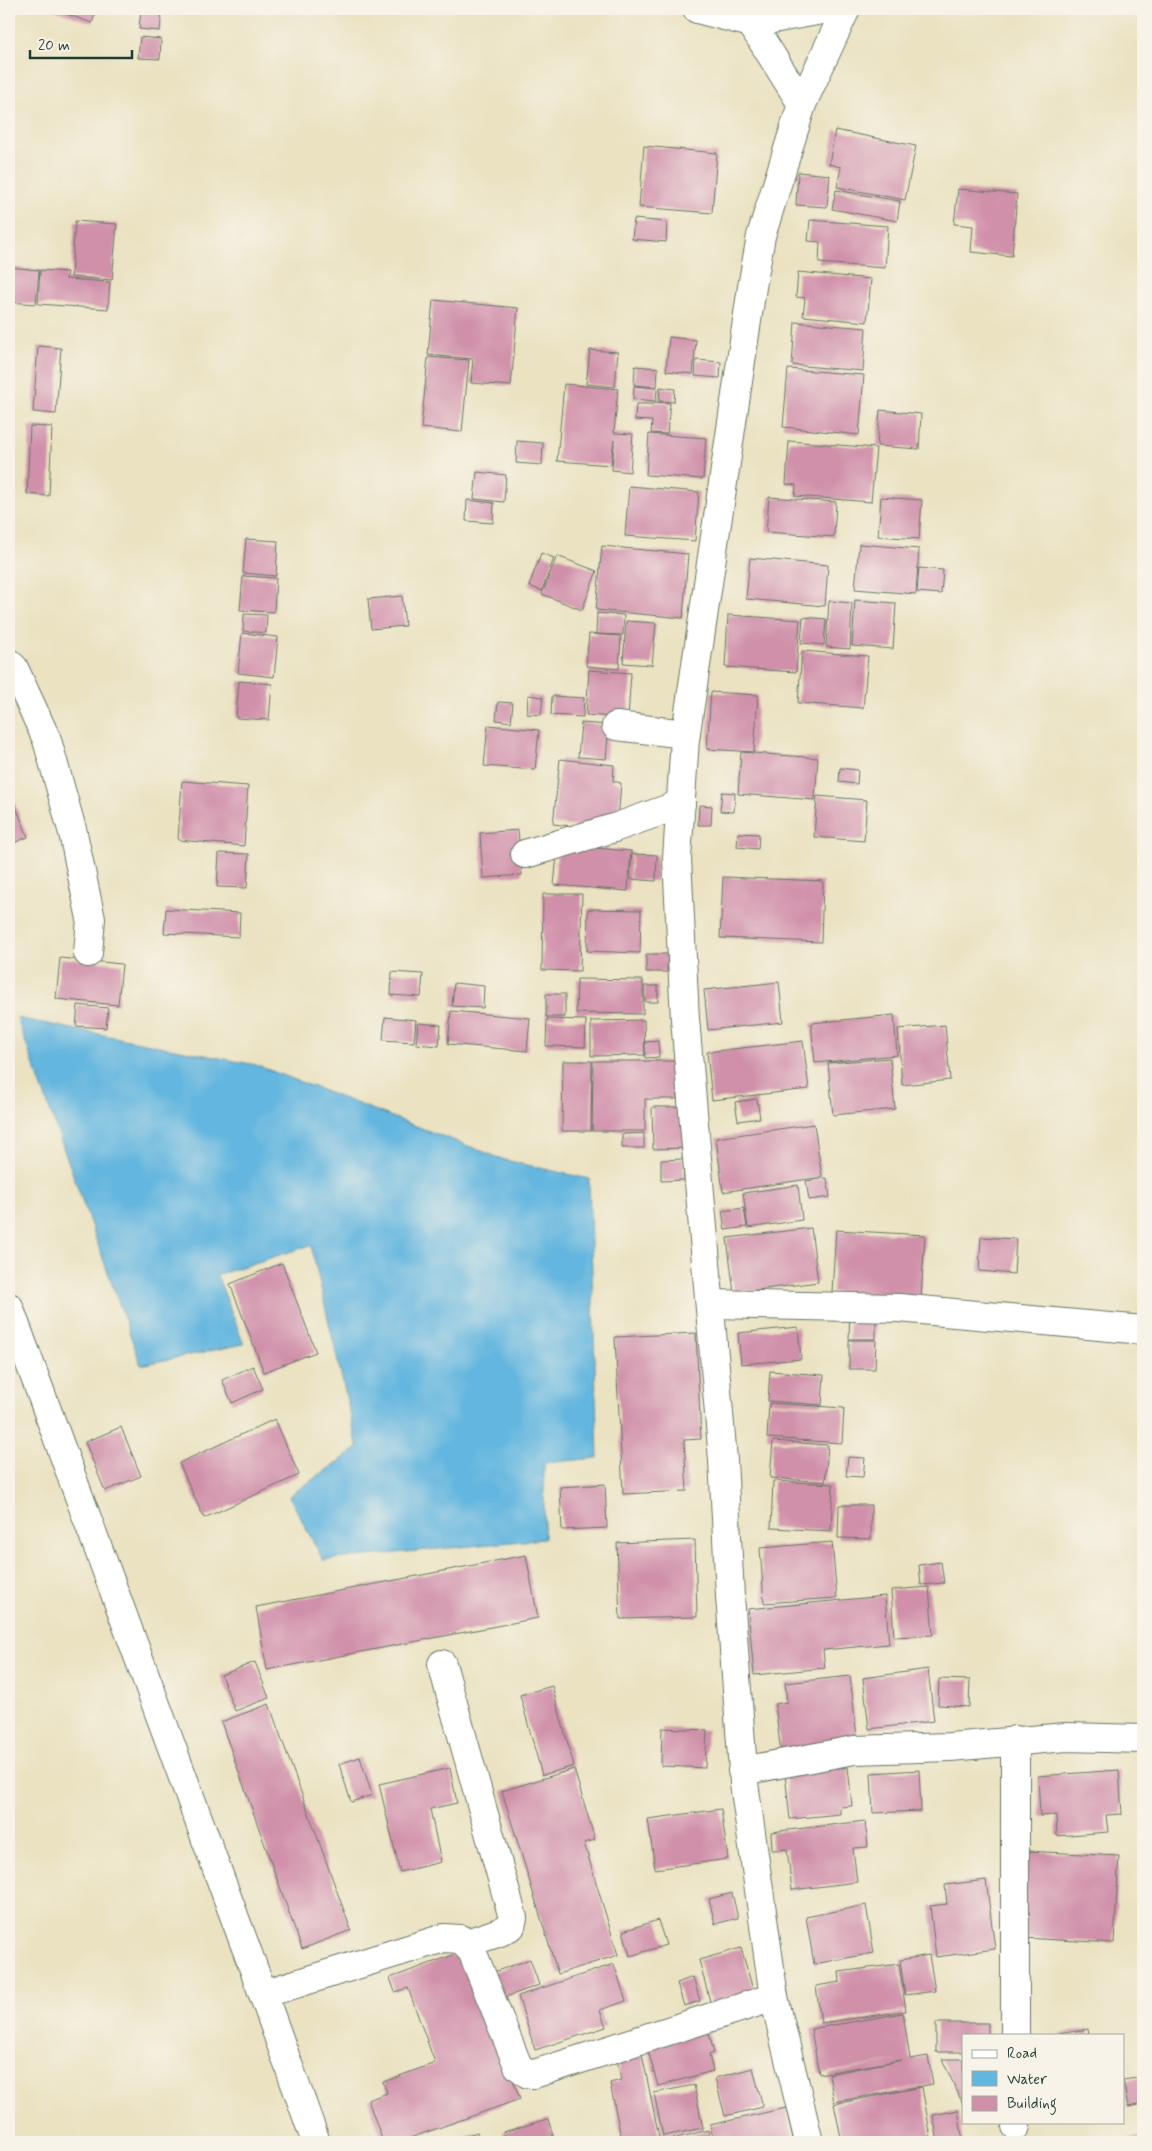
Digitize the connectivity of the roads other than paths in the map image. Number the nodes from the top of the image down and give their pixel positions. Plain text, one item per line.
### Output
1 (697, 9) edge
2 (828, 9) edge
3 (846, 9) edge
4 (751, 23) junction
5 (802, 104) junction
6 (9, 663) edge
7 (616, 726) dead end
8 (686, 734) junction
9 (681, 804) junction
10 (524, 854) dead end
11 (88, 953) dead end
12 (711, 1304) junction
13 (9, 1308) edge
14 (1143, 1330) edge
15 (442, 1664) dead end
16 (1143, 1739) edge
17 (1014, 1740) junction
18 (742, 1771) junction
19 (467, 1943) junction
20 (263, 1994) junction
21 (774, 1997) junction
22 (1015, 2034) edge
23 (316, 2142) edge
24 (809, 2142) edge

1 - 4 street
2 - 4 street
3 - 5 street
4 - 5 street
5 - 8 street
6 - 11 street
7 - 8 street
8 - 9 street
9 - 10 street
9 - 12 street
12 - 14 street
12 - 18 street
13 - 20 street
15 - 19 street
16 - 17 street
17 - 18 street
17 - 22 street
18 - 21 street
19 - 20 street
19 - 21 street
20 - 23 street
21 - 24 street

